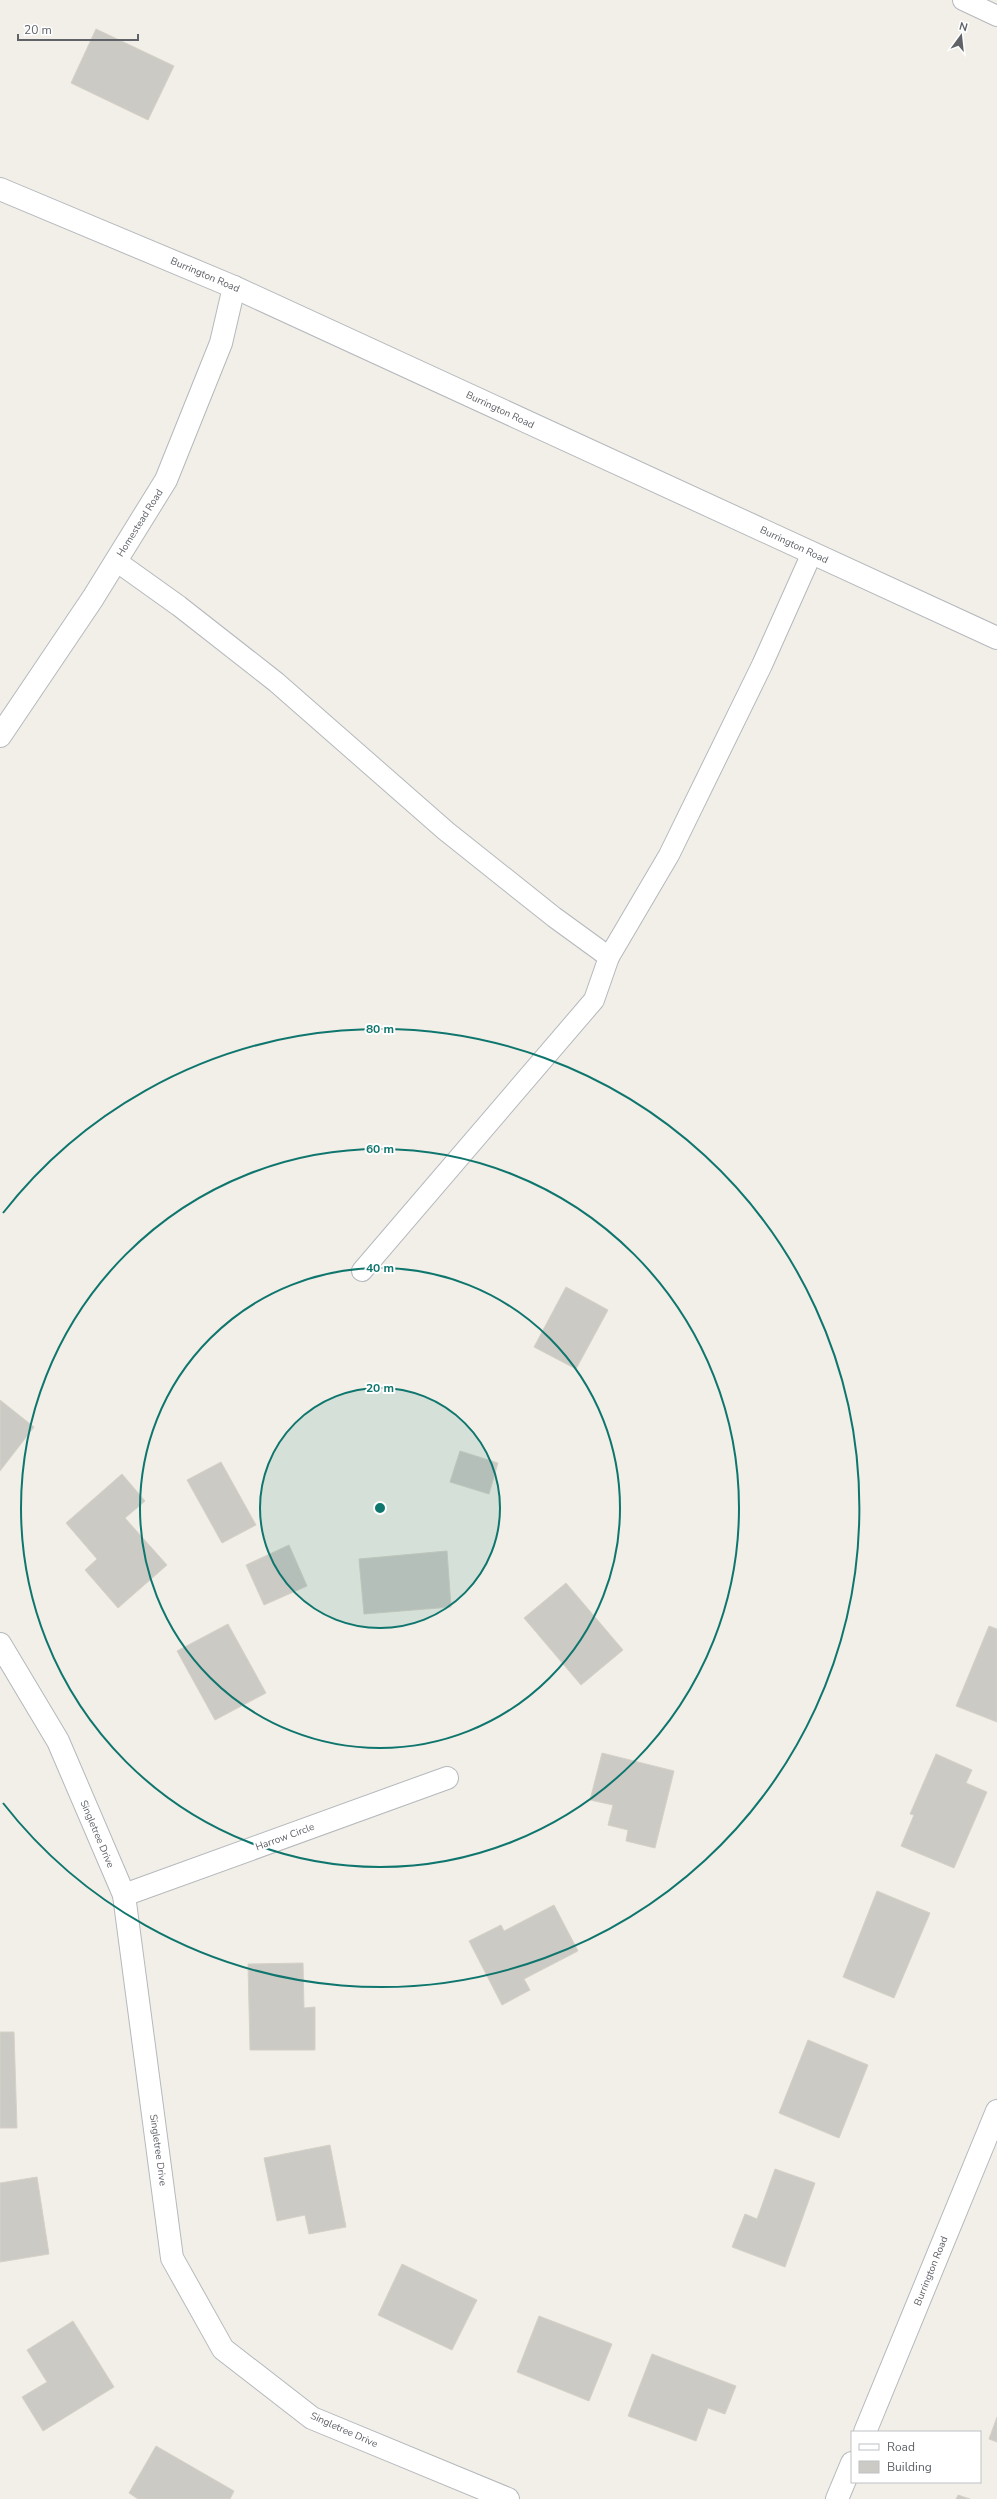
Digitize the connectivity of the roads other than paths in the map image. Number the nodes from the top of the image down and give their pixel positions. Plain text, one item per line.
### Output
1 (963, 0) edge
2 (997, 16) edge
3 (0, 189) edge
4 (234, 287) junction
5 (812, 553) junction
6 (116, 561) junction
7 (997, 638) edge
8 (0, 736) edge
9 (609, 957) junction
10 (362, 1270) dead end
11 (0, 1644) edge
12 (447, 1778) dead end
13 (124, 1895) junction
14 (997, 2111) edge
15 (865, 2431) edge
16 (851, 2465) edge
17 (508, 2499) edge
18 (837, 2499) edge

1 - 2 lane
3 - 4 street, Burrington Road
4 - 5 street, Burrington Road
4 - 6 street, Homestead Road
5 - 7 street, Burrington Road
5 - 9 lane
6 - 8 street, Homestead Road
6 - 9 lane
9 - 10 lane
11 - 13 street, Singletree Drive
12 - 13 street, Harrow Circle
13 - 17 street, Singletree Drive
14 - 15 street, Burrington Road
16 - 18 street

